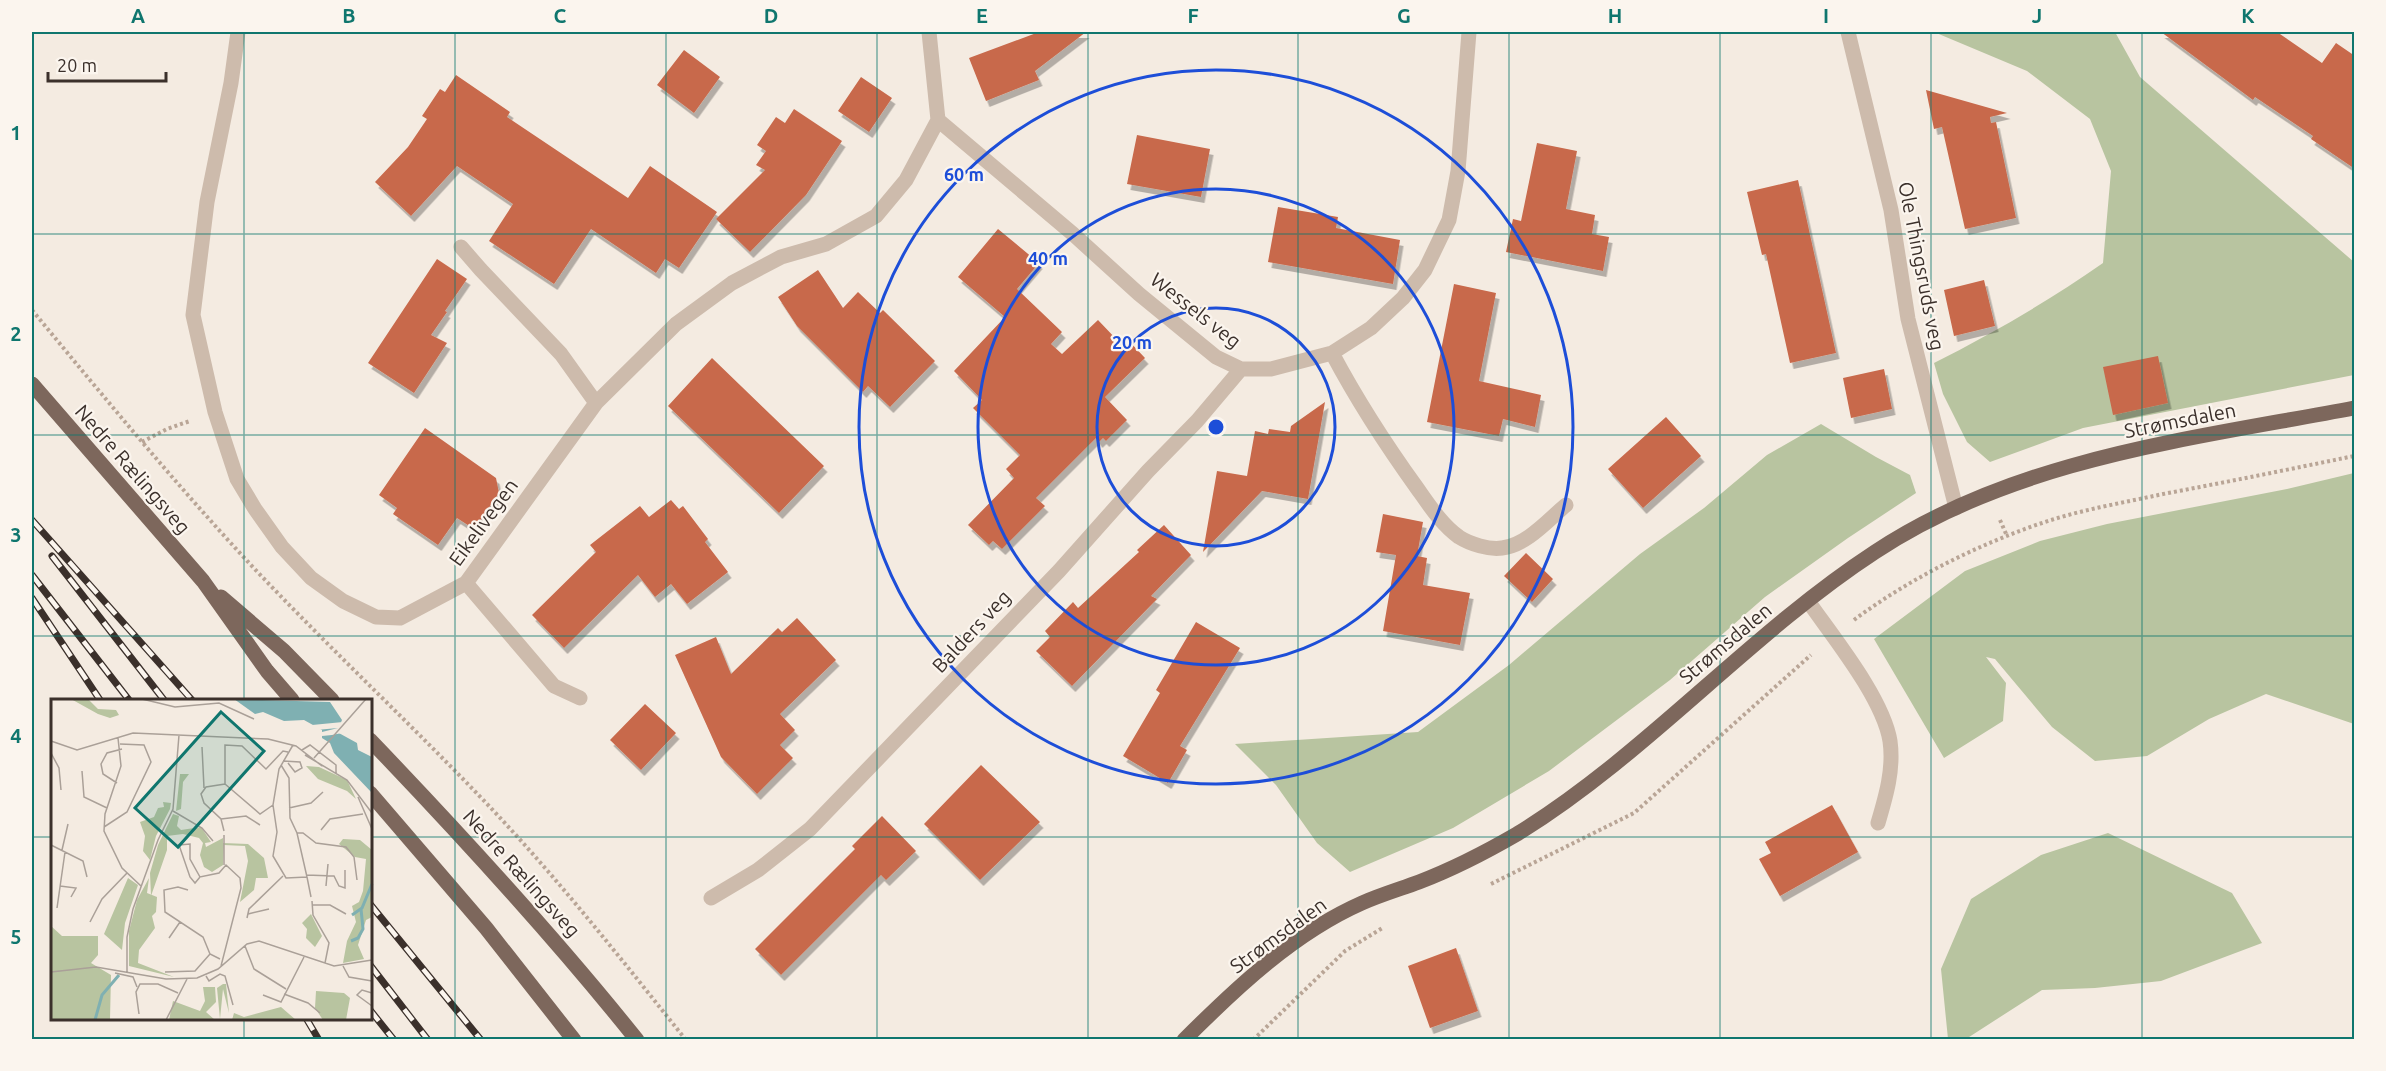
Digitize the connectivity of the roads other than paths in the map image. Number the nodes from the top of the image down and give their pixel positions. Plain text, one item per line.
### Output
1 (238, 32) edge
2 (929, 32) edge
3 (1469, 32) edge
4 (1848, 32) edge
5 (938, 120) junction
6 (461, 246) dead end
7 (1332, 352) junction
8 (1240, 369) junction
9 (32, 384) edge
10 (596, 403) junction
11 (2355, 408) edge
12 (1566, 505) dead end
13 (1956, 508) junction
14 (202, 581) junction
15 (466, 583) junction
16 (1808, 601) junction
17 (580, 698) dead end
18 (291, 699) edge
19 (331, 699) edge
20 (372, 742) edge
21 (372, 795) edge
22 (1878, 823) dead end
23 (711, 898) dead end
24 (574, 1040) edge
25 (637, 1040) edge
26 (1184, 1040) edge

1 - 15 street, Eikelivegen
2 - 5 street
3 - 7 street, Wessels veg
4 - 13 street, Ole Thingsruds veg
5 - 8 street, Wessels veg
5 - 10 street, Eikelivegen
6 - 10 street
7 - 8 street, Wessels veg
7 - 12 street
8 - 23 street, Balders veg
9 - 14 main road, Nedre Rælingsveg
10 - 15 street, Eikelivegen
11 - 13 main road, Strømsdalen
13 - 16 main road, Strømsdalen
14 - 18 main road, Nedre Rælingsveg
14 - 19 main road, Nedre Rælingsveg
15 - 17 street
16 - 22 street
16 - 26 main road, Strømsdalen
20 - 25 main road, Nedre Rælingsveg
21 - 24 main road

